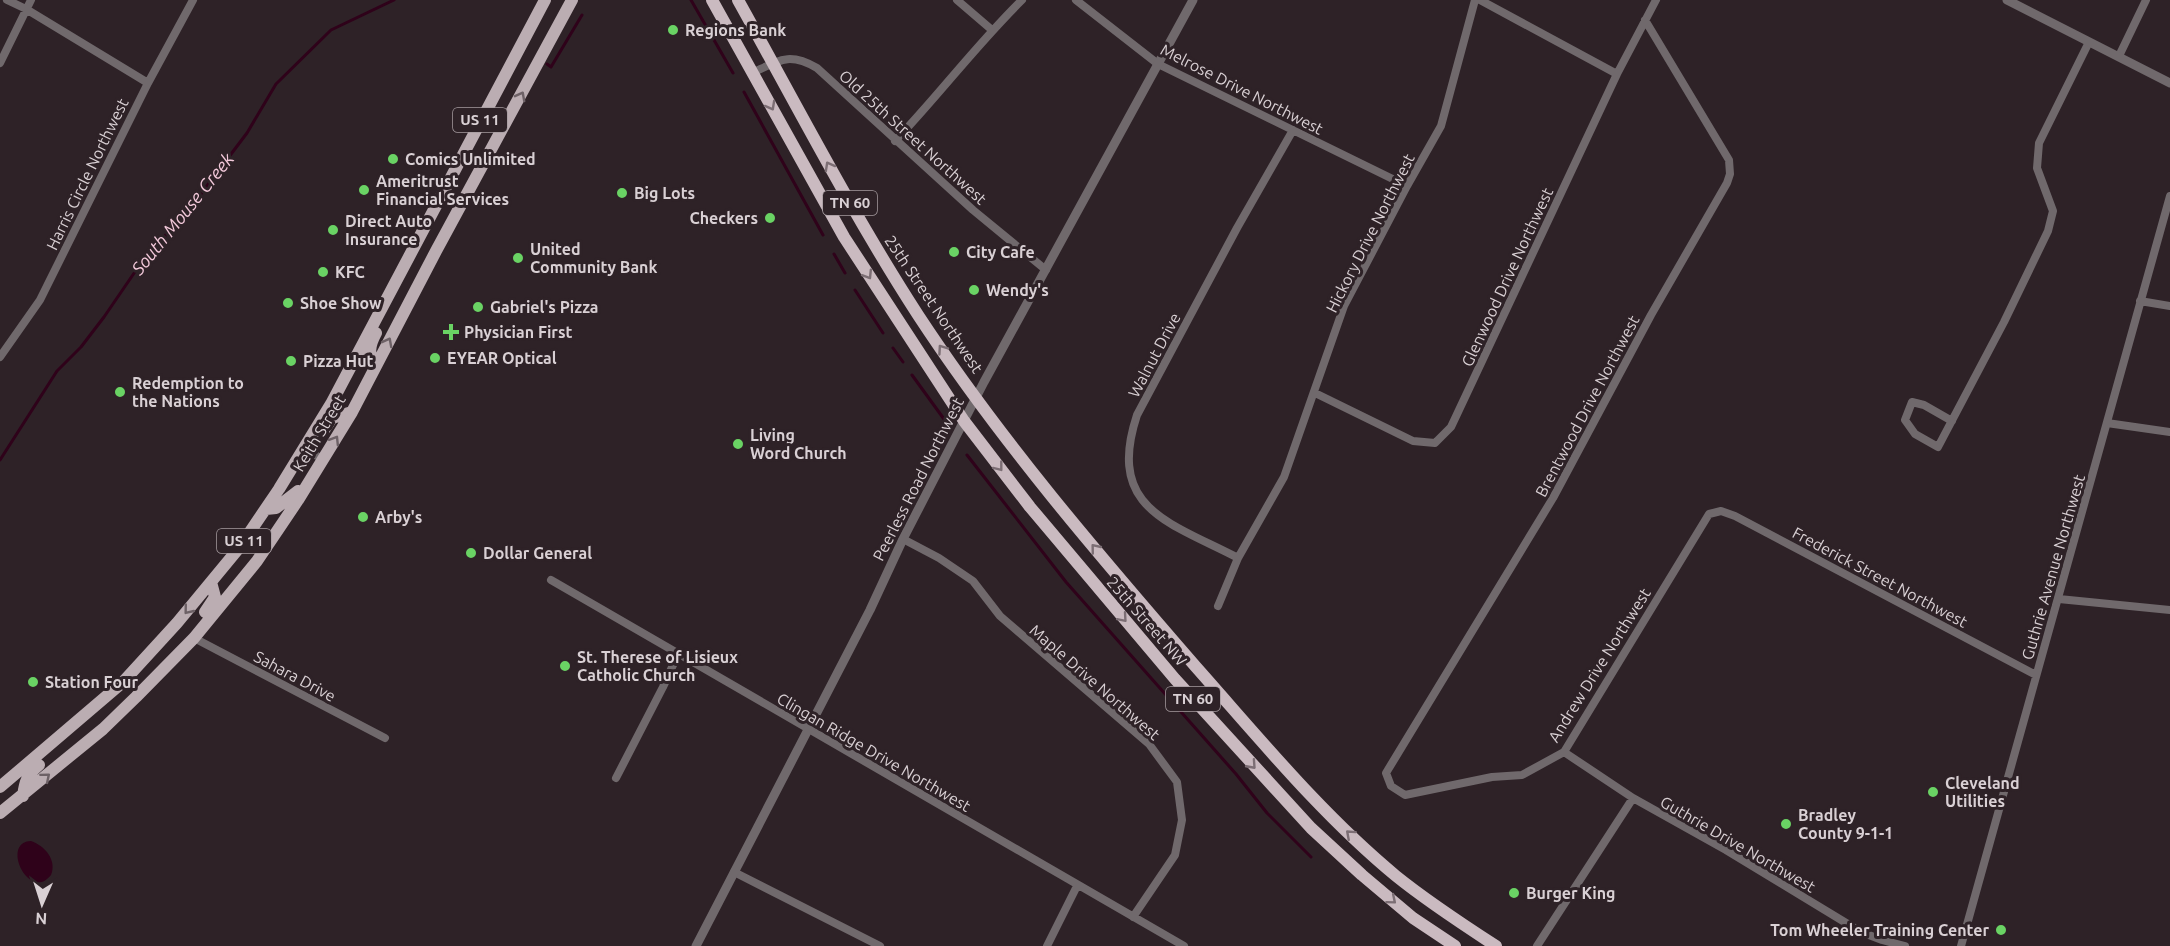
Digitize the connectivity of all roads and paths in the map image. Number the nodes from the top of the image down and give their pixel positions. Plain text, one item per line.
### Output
1 (8, 0) edge
2 (31, 0) edge
3 (193, 0) edge
4 (544, 0) edge
5 (572, 0) edge
6 (712, 0) edge
7 (738, 0) edge
8 (957, 0) edge
9 (1022, 0) edge
10 (1076, 0) edge
11 (1193, 0) edge
12 (1475, 0) edge
13 (1480, 0) edge
14 (1656, 0) edge
15 (2007, 0) edge
16 (2146, 0) edge
17 (26, 9) junction
18 (1645, 20) junction
19 (992, 30) junction
20 (2089, 42) junction
21 (2119, 56) junction
22 (0, 63) edge
23 (773, 63) junction
24 (1158, 64) junction
25 (752, 73) junction
26 (1617, 74) junction
27 (148, 83) junction
28 (2170, 83) edge
29 (1293, 130) junction
30 (895, 141) junction
31 (1407, 186) junction
32 (2170, 196) edge
33 (1046, 270) junction
34 (398, 276) junction
35 (2140, 301) junction
36 (2170, 306) edge
37 (0, 357) edge
38 (375, 367) junction
39 (1315, 393) junction
40 (976, 397) junction
41 (352, 412) junction
42 (964, 421) junction
43 (1952, 421) junction
44 (2107, 423) junction
45 (2170, 432) edge
46 (303, 449) junction
47 (323, 459) junction
48 (309, 482) junction
49 (266, 508) junction
50 (1709, 514) joint
51 (1071, 518) joint
52 (253, 528) junction
53 (278, 529) junction
54 (903, 539) junction
55 (1239, 558) junction
56 (550, 580) dead end
57 (211, 582) junction
58 (2059, 599) junction
59 (1218, 606) dead end
60 (2170, 610) edge
61 (194, 638) junction
62 (179, 653) junction
63 (678, 654) junction
64 (2036, 675) junction
65 (123, 682) junction
66 (136, 697) junction
67 (72, 727) junction
68 (807, 730) junction
69 (385, 738) dead end
70 (1564, 752) junction
71 (616, 778) dead end
72 (0, 787) edge
73 (1405, 795) joint
74 (23, 796) junction
75 (1632, 798) junction
76 (0, 813) edge
77 (734, 872) junction
78 (1077, 885) junction
79 (1134, 917) junction
80 (1881, 943) edge
81 (696, 946) edge
82 (880, 946) edge
83 (1047, 946) edge
84 (1184, 946) edge
85 (1455, 946) edge
86 (1496, 946) edge
87 (1537, 946) edge
88 (1905, 946) edge
89 (1961, 946) edge

1 - 17 street
2 - 17 street
3 - 27 street, Harris Circle Northwest
4 - 34 main road, Keith Street / US 11
38 -> 5 main road, Keith Street / US 11
6 - 25 highway, TN 60
7 - 23 highway, 25th Street Northwest / TN 60
8 - 19 street
9 - 19 street
10 - 24 street, Melrose Drive Northwest
11 - 24 street, Peerless Road Northwest
12 - 31 street, Hickory Drive Northwest
13 - 26 street
14 - 18 street, Glenwood Drive Northwest
15 - 20 street
16 - 21 street
17 - 22 street
17 - 27 street
18 - 26 street, Glenwood Drive Northwest
18 - 73 street, Brentwood Drive Northwest
19 - 30 street
20 - 21 street
20 - 43 street
21 - 28 street
23 - 25 street, Old 25th Street Northwest
23 - 30 street, Old 25th Street Northwest
40 -> 23 highway, 25th Street Northwest / TN 60
24 - 29 street, Melrose Drive Northwest
24 - 33 street, Peerless Road Northwest
25 -> 42 highway, TN 60
26 - 39 street, Glenwood Drive Northwest
27 - 37 street, Harris Circle Northwest
29 - 31 street, Melrose Drive Northwest
29 - 55 street, Walnut Drive
30 - 33 street, Old 25th Street Northwest
31 - 39 street, Hickory Drive Northwest
32 - 35 street, Guthrie Avenue Northwest
33 - 40 street, Peerless Road Northwest
34 - 38 main road
34 - 46 main road, Keith Street / US 11
35 - 36 street
35 - 44 street, Guthrie Avenue Northwest
38 - 41 main road, Keith Street / US 11
39 - 55 street, Hickory Drive Northwest
40 - 42 street, Peerless Road Northwest
40 - 51 highway, 25th Street Northwest / TN 60
41 - 46 main road
47 -> 41 main road, Keith Street / US 11
42 - 54 street, Peerless Road Northwest
42 -> 85 highway, 25th Street NW / TN 60
43 - 43 street
44 - 45 street
44 - 58 street, Guthrie Avenue Northwest
46 - 47 street
46 - 49 main road, Keith Street / US 11
47 - 48 main road, Keith Street / US 11
48 - 49 main road
48 - 53 main road, Keith Street / US 11
49 - 52 main road, Keith Street / US 11
50 - 64 street, Frederick Street Northwest
50 - 70 street, Andrew Drive Northwest
86 -> 51 highway, 25th Street NW / TN 60
52 - 53 main road
52 - 57 main road, Keith Street / US 11
53 - 61 main road, Keith Street / US 11
54 - 68 street, Peerless Road Northwest
54 - 79 street, Maple Drive Northwest
55 - 59 street, Hickory Drive Northwest
56 - 63 street, Clingan Ridge Drive Northwest
57 - 62 main road
57 -> 65 main road, Keith Street / US 11
58 - 60 street
58 - 64 street, Guthrie Avenue Northwest
61 - 62 main road, Keith Street / US 11
61 - 69 street, Sahara Drive
62 - 66 main road, Keith Street / US 11
63 - 68 street, Clingan Ridge Drive Northwest
63 - 71 street
64 - 89 street, Guthrie Avenue Northwest
65 - 66 street
65 - 67 main road, Keith Street / US 11
74 -> 66 main road, Keith Street / US 11
67 - 72 main road, Keith Street / US 11
67 - 74 main road
68 - 77 street, Peerless Road Northwest
68 - 78 street, Clingan Ridge Drive Northwest
70 - 73 street, Andrew Drive Northwest
70 - 75 street, Guthrie Drive Northwest
74 - 76 main road, Keith Street / US 11
75 - 80 street, Guthrie Drive Northwest
75 - 87 street
77 - 81 street, Peerless Road Northwest
77 - 82 street
78 - 79 street, Clingan Ridge Drive Northwest
78 - 83 street
79 - 84 street, Clingan Ridge Drive Northwest
80 - 88 street, Guthrie Drive Northwest

